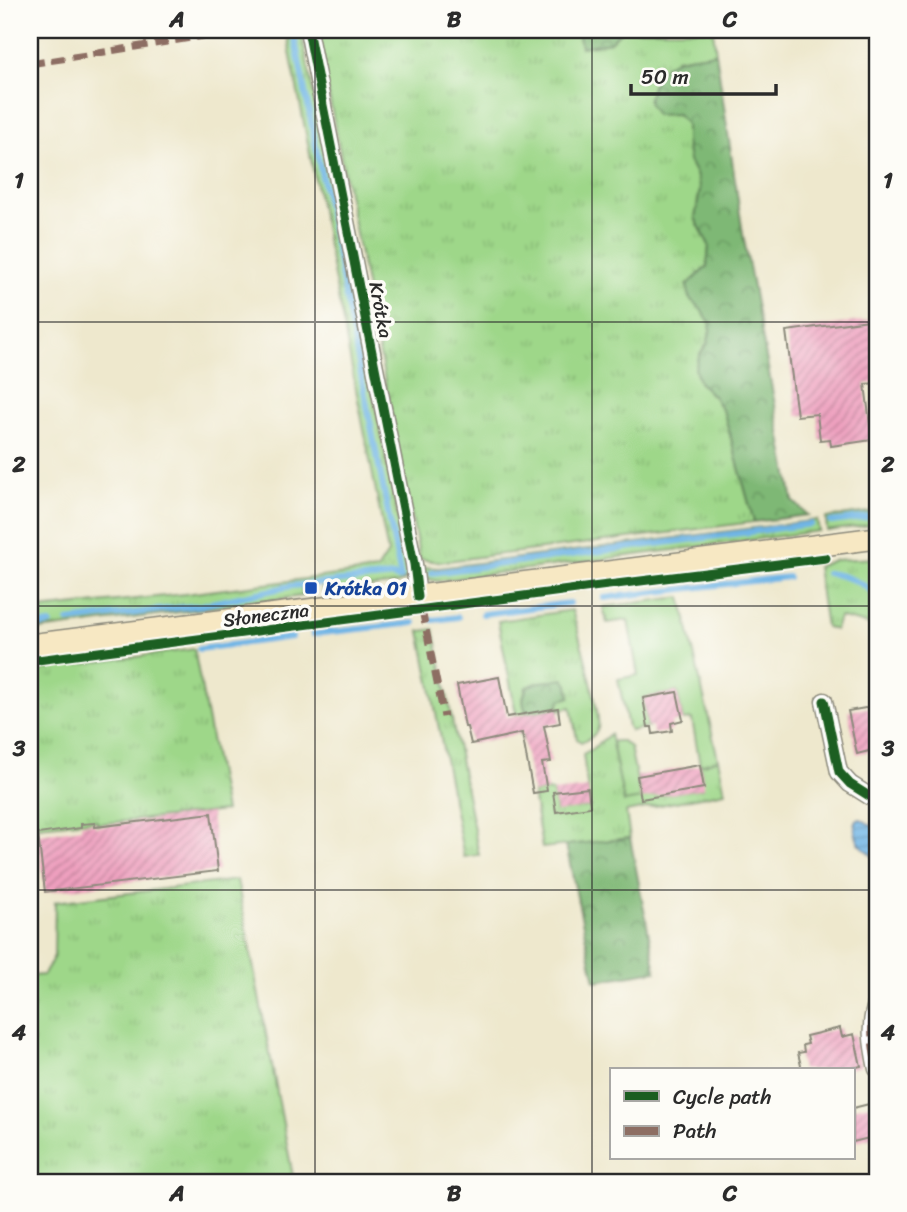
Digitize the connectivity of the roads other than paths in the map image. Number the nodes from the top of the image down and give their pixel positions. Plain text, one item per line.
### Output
1 (308, 30) edge
2 (877, 538) edge
3 (418, 597) junction
4 (30, 645) edge
5 (824, 701) dead end
6 (877, 801) edge
7 (877, 1002) edge
8 (877, 1069) edge

1 - 3 street, Krótka
2 - 3 main road, Słoneczna
3 - 4 main road, Słoneczna
5 - 6 street
7 - 8 street

